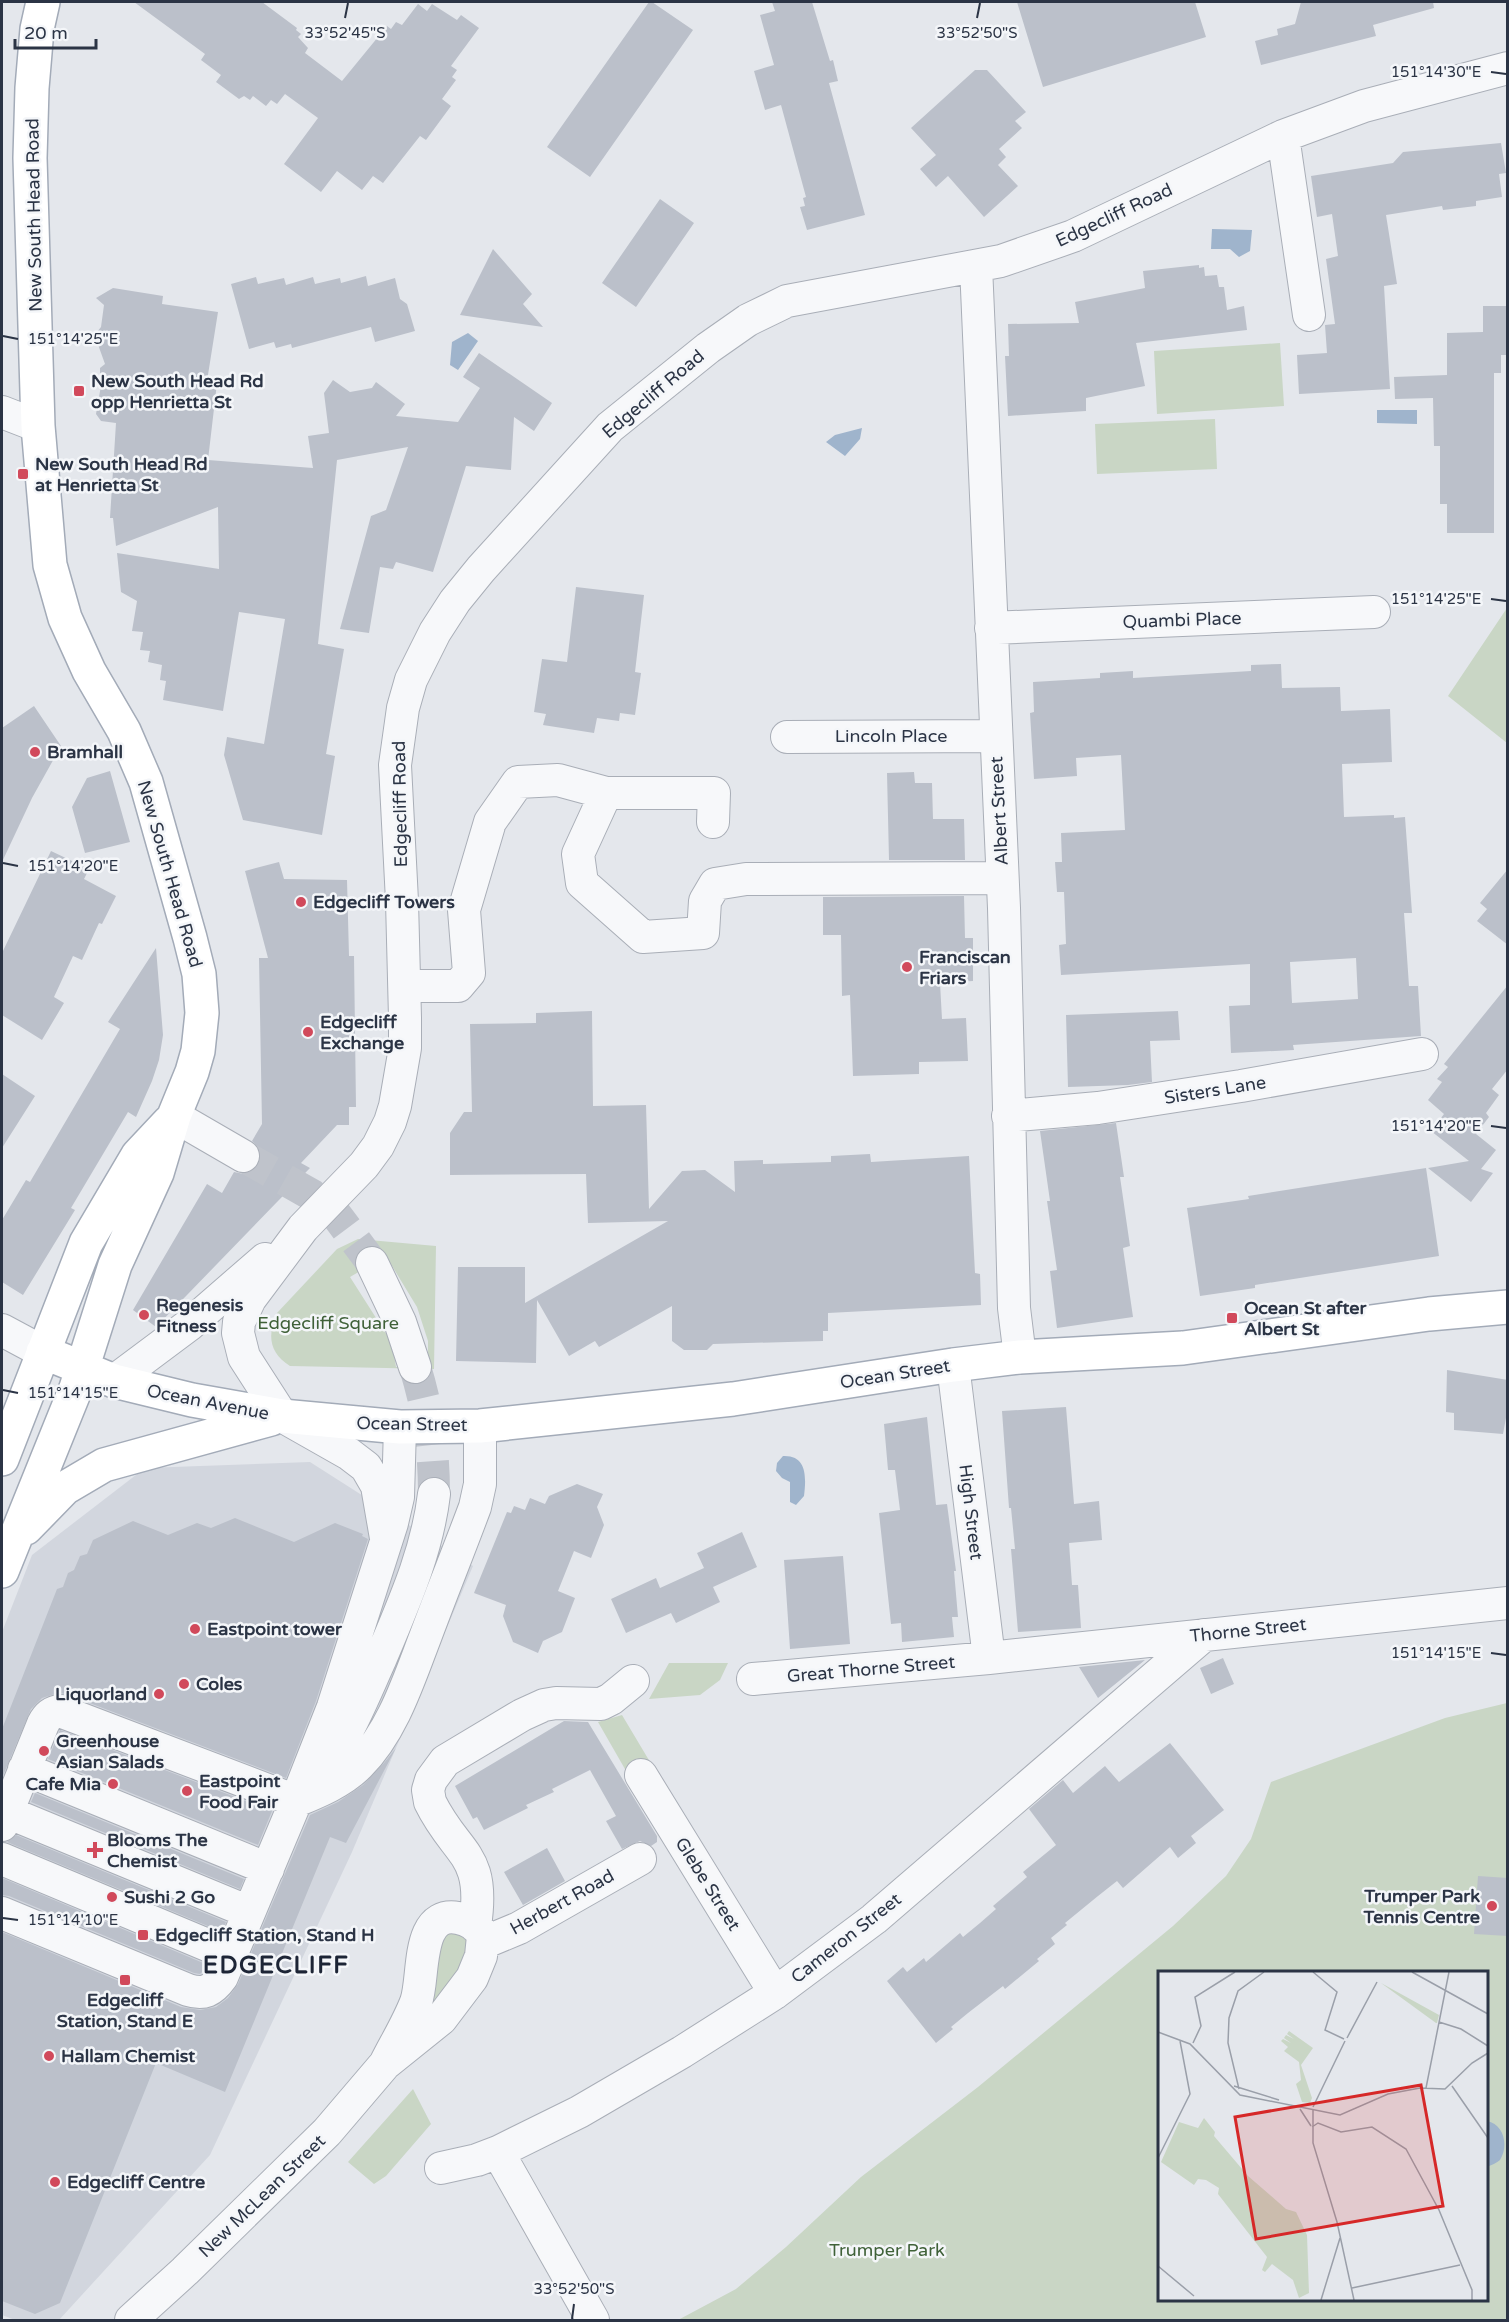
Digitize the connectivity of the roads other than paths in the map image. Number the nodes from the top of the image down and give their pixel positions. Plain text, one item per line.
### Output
1 (43, 2) edge
2 (1508, 68) edge
3 (1283, 136) junction
4 (976, 266) junction
5 (1309, 315) dead end
6 (2, 412) edge
7 (38, 426) junction
8 (1374, 612) dead end
9 (991, 628) junction
10 (996, 736) junction
11 (787, 737) dead end
12 (606, 793) junction
13 (713, 822) dead end
14 (1002, 878) junction
15 (405, 986) junction
16 (1422, 1054) dead end
17 (174, 1116) junction
18 (1008, 1116) junction
19 (243, 1156) tunnel mouth
20 (303, 1228) junction
21 (372, 1263) tunnel mouth
22 (1508, 1307) edge
23 (2, 1330) edge
24 (44, 1352) junction
25 (1020, 1357) junction
26 (953, 1365) junction
27 (415, 1367) tunnel mouth
28 (82, 1369) junction
29 (114, 1381) junction
30 (282, 1416) junction
31 (480, 1425) junction
32 (400, 1427) junction
33 (2, 1459) edge
34 (434, 1494) tunnel mouth
35 (386, 1539) junction
36 (7, 1557) edge
37 (1508, 1604) edge
38 (1204, 1635) junction
39 (989, 1658) junction
40 (753, 1679) dead end
41 (633, 1681) dead end
42 (24, 1769) junction
43 (641, 1776) dead end
44 (296, 1802) junction
45 (4, 1819) edge
46 (2, 1858) edge
47 (640, 1859) dead end
48 (268, 1869) junction
49 (249, 1912) junction
50 (2, 1913) edge
51 (469, 1929) junction
52 (231, 1955) junction
53 (776, 1993) junction
54 (385, 2064) junction
55 (498, 2152) junction
56 (441, 2168) dead end
57 (131, 2320) edge
58 (593, 2320) edge

1 - 7 main road, New South Head Road
2 - 3 street, Edgecliff Road
3 - 4 street, Edgecliff Road
3 - 5 street
4 - 9 street, Albert Street
4 - 15 street, Edgecliff Road
6 - 7 street
7 - 17 main road, New South Head Road
8 - 9 street, Quambi Place
9 - 10 street, Albert Street
10 - 11 street, Lincoln Place
10 - 14 street, Albert Street
12 - 13 street
12 - 14 street
12 - 15 street
14 - 18 street, Albert Street
15 - 20 street, Edgecliff Road
16 - 18 street, Sisters Lane
17 - 19 street
17 - 24 main road, New South Head Road
17 - 28 main road, New South Head Road
18 - 25 street, Albert Street
20 - 29 street, Edgecliff Road
20 - 30 street, Edgecliff Road
21 - 27 street
22 - 25 main road, Ocean Street
23 - 24 street, Ocean Avenue
24 - 28 main road, Ocean Avenue
24 - 33 main road, New South Head Road
25 - 26 main road, Ocean Street
26 - 31 main road, Ocean Street
26 - 39 street, High Street
28 - 29 main road, Ocean Avenue
28 - 36 main road, New South Head Road
29 - 30 main road, Ocean Avenue
30 - 32 main road, Ocean Street
30 - 35 street
30 - 36 main road
31 - 32 main road, Ocean Street
31 - 44 street
32 - 35 street
34 - 44 street
35 - 44 street
37 - 38 street, Thorne Street
38 - 39 street, Thorne Street
38 - 53 street, Cameron Street
39 - 40 street, Great Thorne Street
41 - 51 street
42 - 44 street
42 - 45 street
42 - 48 street
43 - 53 street, Glebe Street
44 - 48 street
45 - 49 street
46 - 52 street
47 - 51 street, Herbert Road
48 - 49 street
49 - 52 street
50 - 52 street
51 - 54 street, New McLean Street
51 - 54 street, New McLean Street
53 - 55 street, Cameron Street
54 - 57 street, New McLean Street
55 - 56 street, Cameron Street
55 - 58 street

